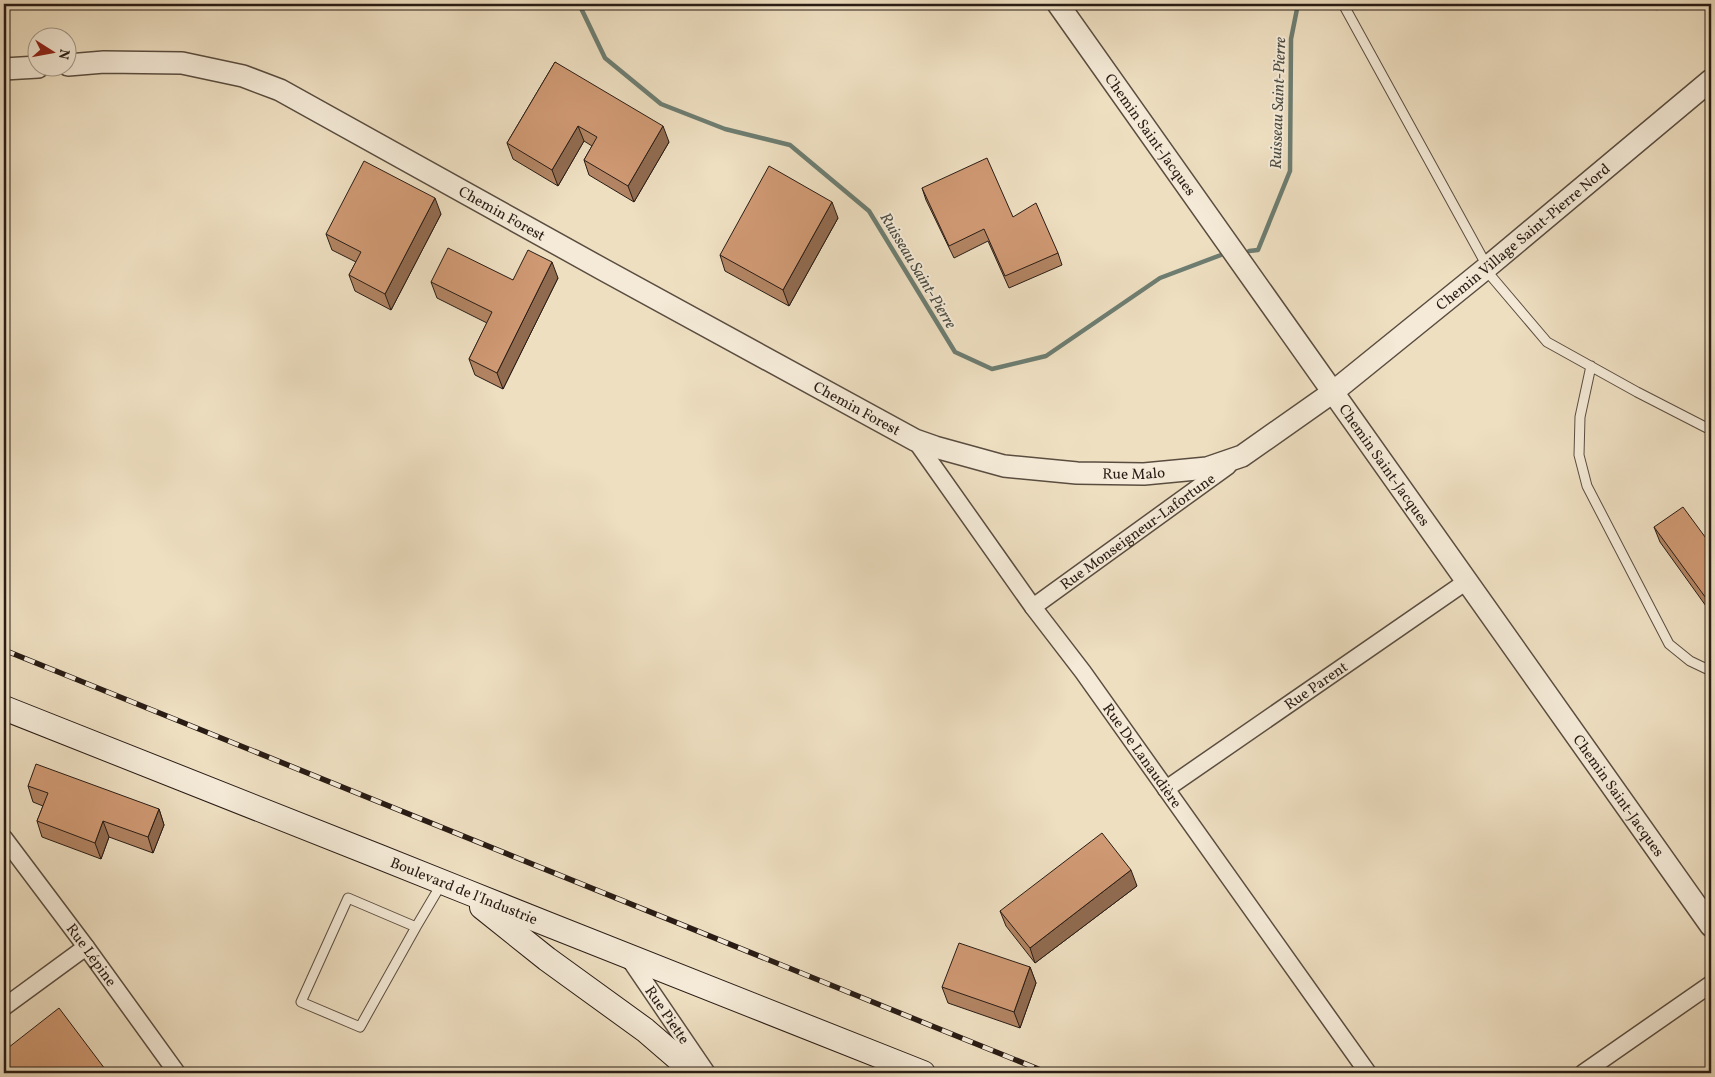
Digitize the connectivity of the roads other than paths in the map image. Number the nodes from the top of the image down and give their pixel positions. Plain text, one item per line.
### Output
1 (1058, 4) edge
2 (1343, 4) edge
3 (78, 64) edge
4 (28, 68) edge
5 (4, 69) edge
6 (1711, 80) edge
7 (1486, 268) junction
8 (1591, 366) junction
9 (1333, 392) junction
10 (1711, 430) edge
11 (915, 440) junction
12 (1242, 456) junction
13 (1467, 581) junction
14 (1033, 607) junction
15 (1711, 671) edge
16 (4, 708) edge
17 (1166, 789) junction
18 (4, 838) edge
19 (452, 886) junction
20 (1711, 926) edge
21 (416, 927) junction
22 (86, 947) junction
23 (628, 958) junction
24 (1711, 984) edge
25 (4, 1007) edge
26 (177, 1073) edge
27 (695, 1073) edge
28 (707, 1073) edge
29 (924, 1073) edge
30 (1368, 1073) edge
31 (1583, 1073) edge

1 - 9 street, Chemin Saint-Jacques
2 - 7 lane
3 - 11 street, Chemin Forest
4 - 5 street
6 - 7 street, Chemin Village Saint-Pierre Nord
7 - 8 lane
7 - 9 street, Chemin Village Saint-Pierre Nord
8 - 10 lane
8 - 15 lane
9 - 12 street, Rue Malo
9 - 13 street, Chemin Saint-Jacques
11 - 12 street, Rue Malo
11 - 14 street, Rue De Lanaudière
12 - 14 street, Rue Monseigneur-Lafortune
13 - 17 street, Rue Parent
13 - 20 street, Chemin Saint-Jacques
14 - 17 street, Rue De Lanaudière
16 - 19 main road, Boulevard de l'Industrie
17 - 30 street, Rue De Lanaudière
18 - 22 street, Rue Lépine
19 - 21 lane
19 - 23 main road, Boulevard de l'Industrie
19 - 27 main road
21 - 21 lane
22 - 25 street
22 - 26 street, Rue Lépine
23 - 28 street, Rue Piette
23 - 29 main road, Boulevard de l'Industrie
24 - 31 street

